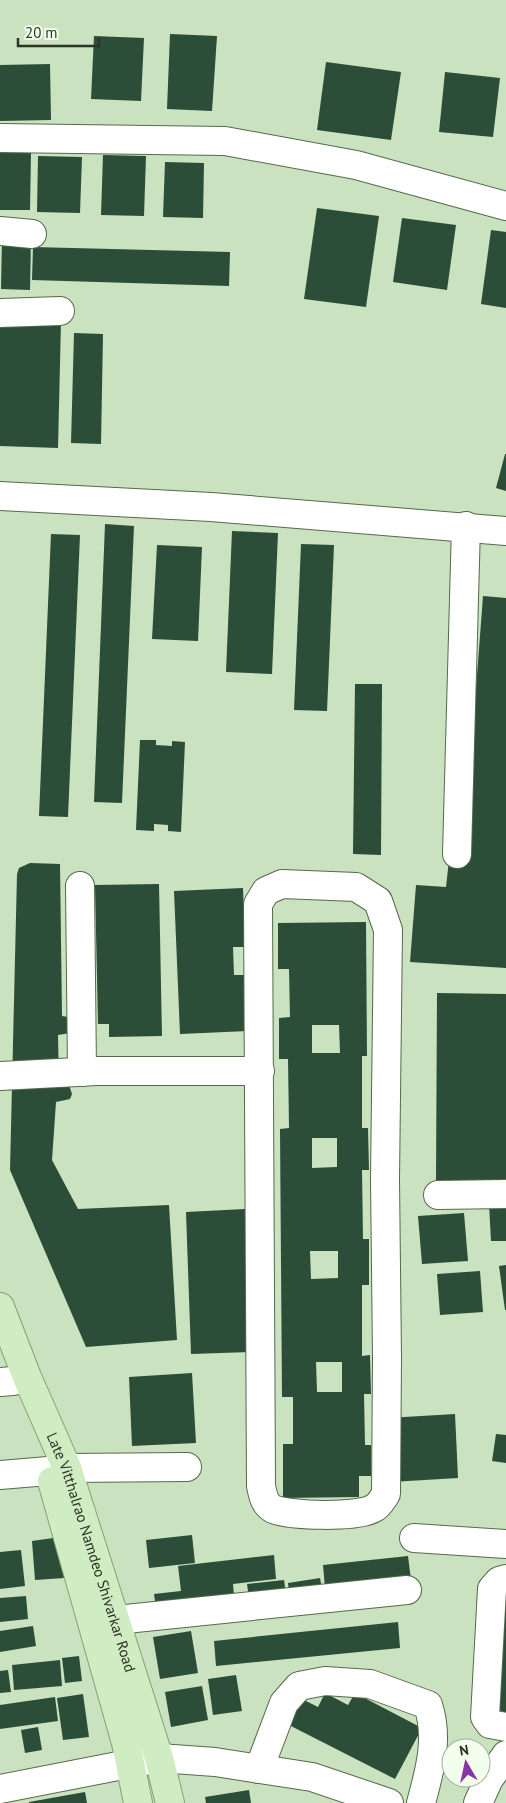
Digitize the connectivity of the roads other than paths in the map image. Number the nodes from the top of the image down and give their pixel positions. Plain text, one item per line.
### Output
1 (0, 138) edge
2 (506, 206) edge
3 (0, 231) edge
4 (32, 234) dead end
5 (60, 311) dead end
6 (0, 313) edge
7 (0, 496) edge
8 (466, 526) junction
9 (506, 531) edge
10 (457, 854) dead end
11 (80, 886) dead end
12 (260, 1071) junction
13 (82, 1072) junction
14 (0, 1076) edge
15 (506, 1194) edge
16 (438, 1195) dead end
17 (0, 1307) edge
18 (0, 1351) edge
19 (6, 1381) edge
20 (187, 1467) dead end
21 (58, 1469) junction
22 (0, 1475) edge
23 (414, 1538) dead end
24 (506, 1544) edge
25 (506, 1579) edge
26 (407, 1590) dead end
27 (116, 1620) junction
28 (506, 1728) edge
29 (506, 1755) edge
30 (159, 1758) junction
31 (130, 1762) junction
32 (259, 1769) junction
33 (0, 1789) edge
34 (138, 1803) edge
35 (170, 1803) edge
36 (389, 1803) edge
37 (421, 1803) edge
38 (478, 1803) edge

1 - 2 street
3 - 4 street
5 - 6 street
7 - 8 street
8 - 9 street
8 - 10 street
11 - 13 street
12 - 12 street
12 - 13 street
13 - 14 street
15 - 16 street
17 - 21 main road, Late Vitthalrao Namdeo Shivarkar Road
18 - 19 main road, Late Vitthalrao Namdeo Shivarkar Road
19 - 21 main road, Late Vitthalrao Namdeo Shivarkar Road
20 - 21 street
21 - 22 street
21 - 27 main road, Late Vitthalrao Namdeo Shivarkar Road
21 - 31 main road, Late Vitthalrao Namdeo Shivarkar Road
23 - 24 street
25 - 28 street
26 - 27 street
27 - 30 main road, Late Vitthalrao Namdeo Shivarkar Road
29 - 38 street
30 - 31 street
30 - 32 street
30 - 35 main road, Late Vitthalrao Namdeo Shivarkar Road
31 - 33 street
31 - 34 main road, Late Vitthalrao Namdeo Shivarkar Road
32 - 36 street
32 - 37 street

